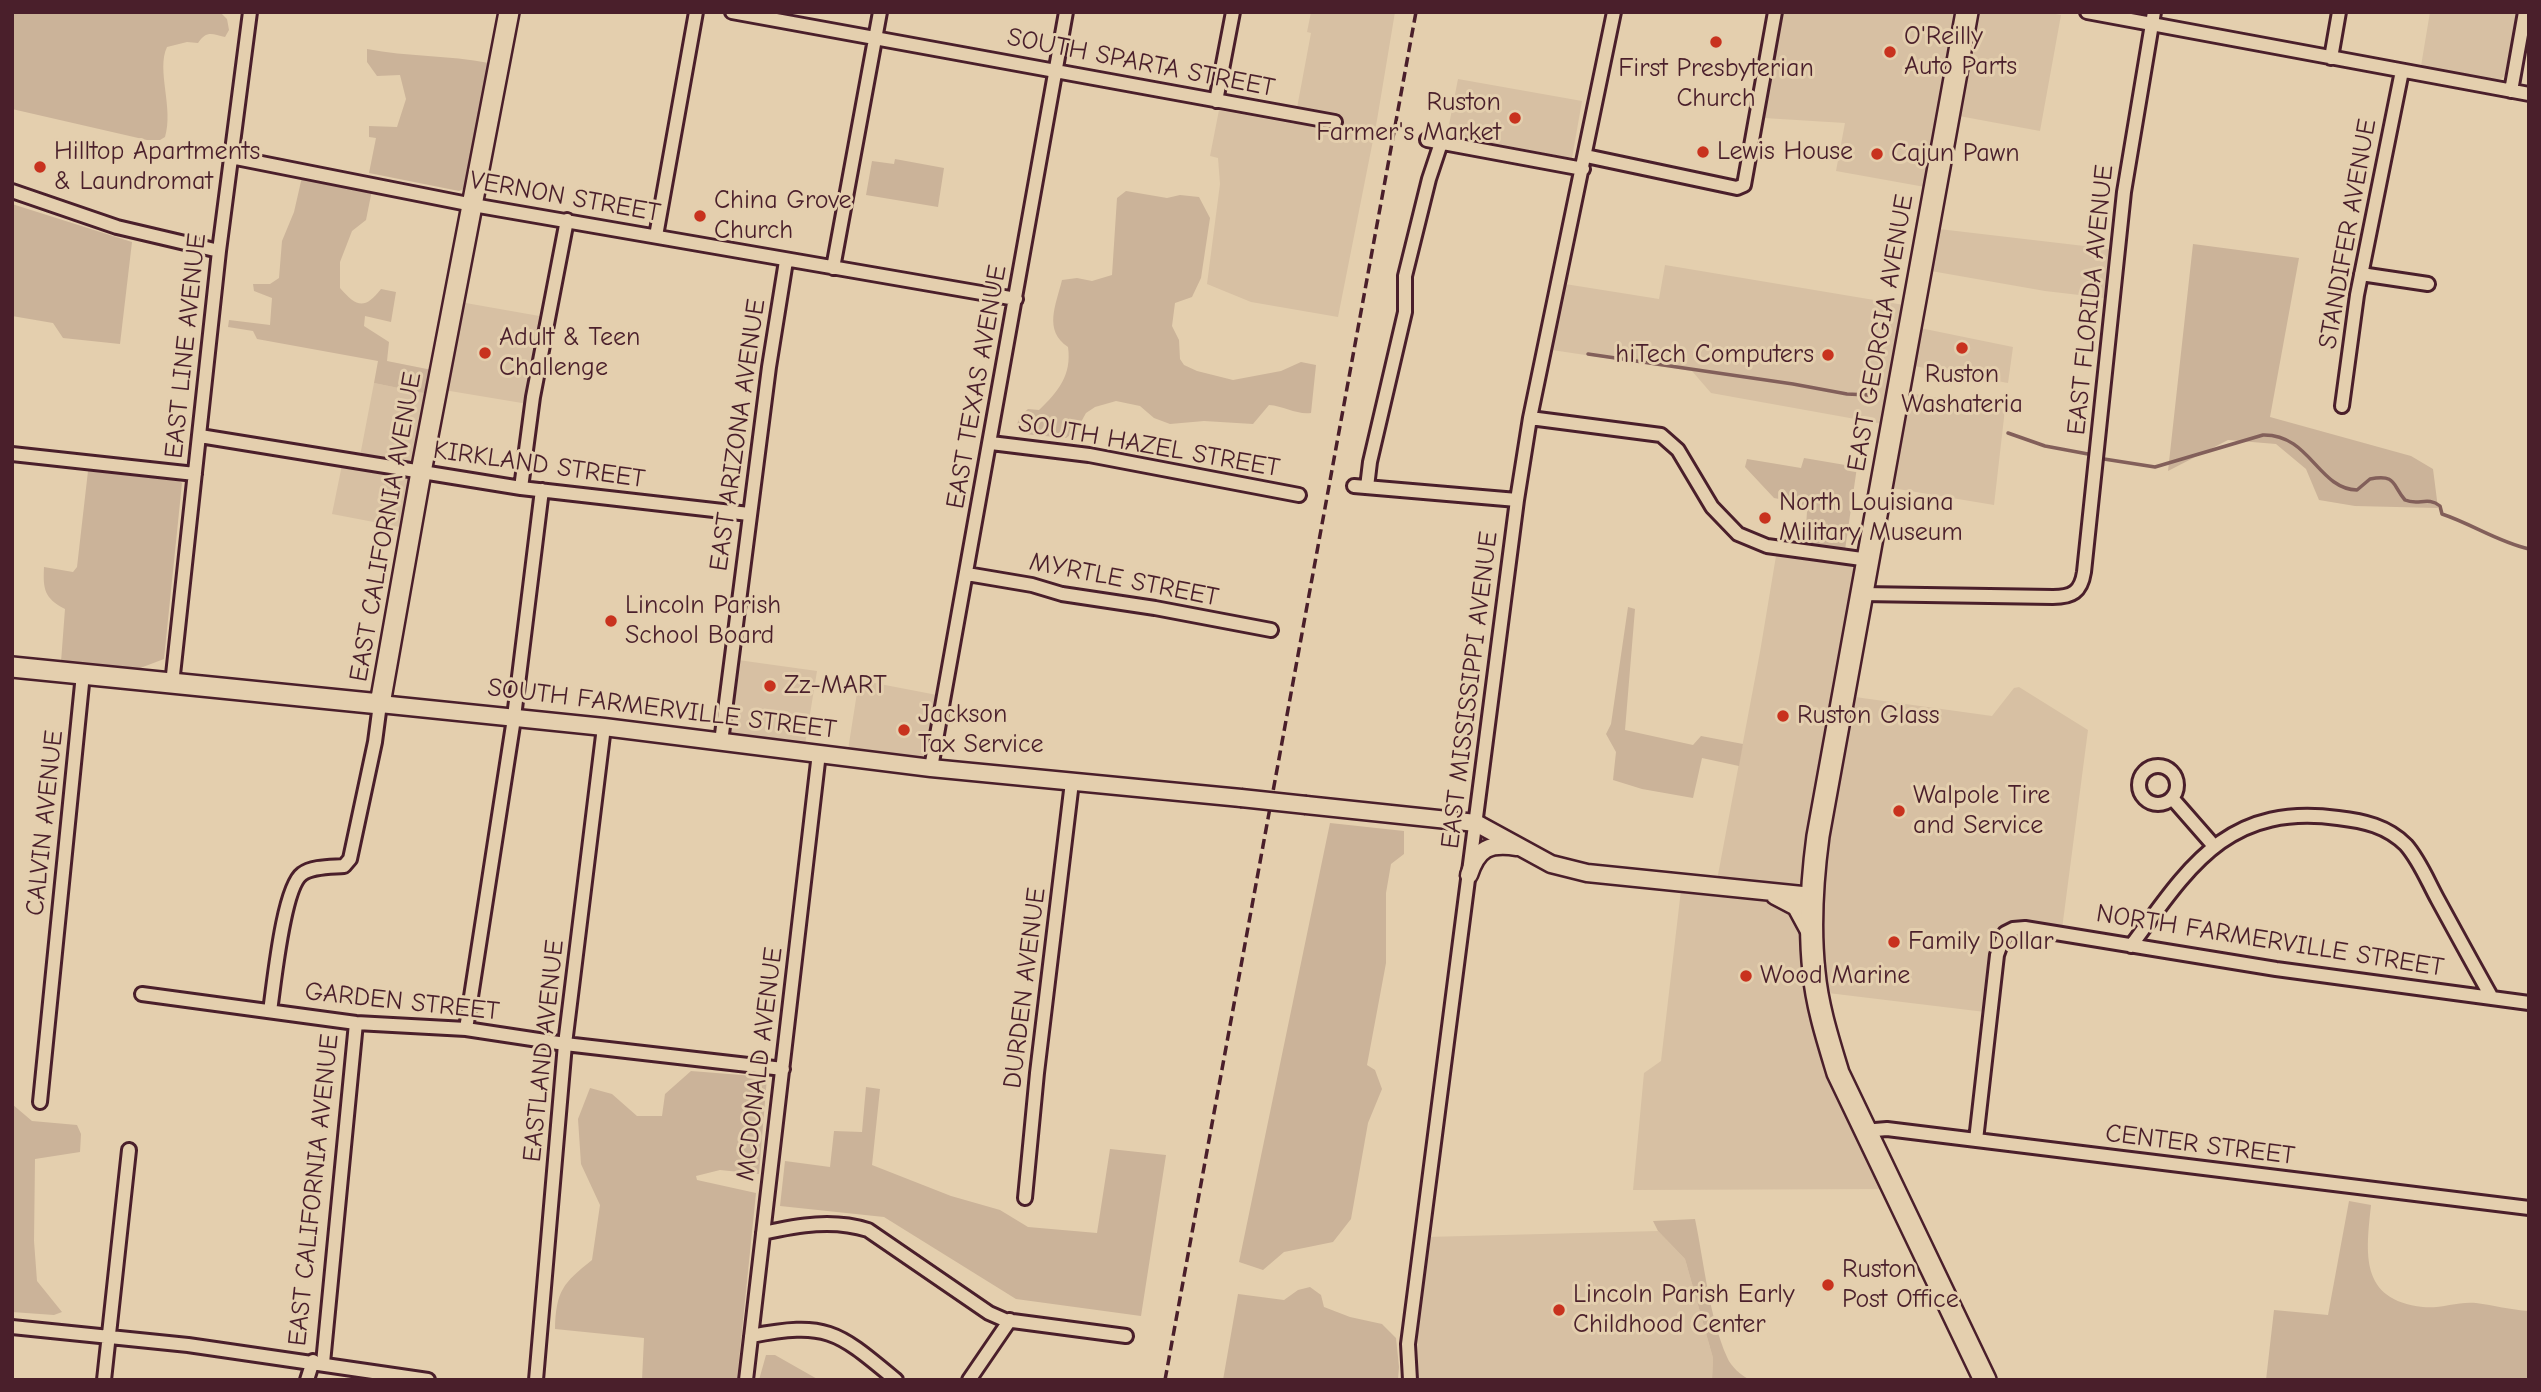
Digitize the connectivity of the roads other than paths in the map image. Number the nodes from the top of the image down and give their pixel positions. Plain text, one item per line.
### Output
1 (250, 12) edge
2 (509, 12) edge
3 (696, 12) edge
4 (732, 12) edge
5 (880, 12) edge
6 (1066, 12) edge
7 (1233, 12) edge
8 (1614, 12) edge
9 (1775, 12) edge
10 (1967, 12) edge
11 (2087, 12) edge
12 (2339, 12) edge
13 (2525, 12) edge
14 (2153, 18) edge
15 (875, 38) junction
16 (2331, 58) junction
17 (1056, 70) junction
18 (2402, 71) junction
19 (2511, 91) junction
20 (2529, 94) edge
21 (1216, 101) junction
22 (1335, 122) dead end
23 (1427, 141) dead end
24 (1441, 143) junction
25 (231, 157) junction
26 (1585, 162) junction
27 (12, 191) edge
28 (473, 205) junction
29 (567, 220) junction
30 (656, 236) junction
31 (219, 251) junction
32 (786, 261) junction
33 (833, 268) junction
34 (2361, 274) junction
35 (2428, 284) dead end
36 (1016, 299) junction
37 (2342, 406) dead end
38 (1530, 418) junction
39 (200, 436) junction
40 (991, 443) junction
41 (12, 454) edge
42 (421, 471) junction
43 (195, 474) junction
44 (521, 488) junction
45 (542, 490) junction
46 (1299, 495) dead end
47 (1517, 500) junction
48 (749, 514) junction
49 (1869, 560) junction
50 (967, 574) junction
51 (1863, 594) junction
52 (1271, 631) dead end
53 (12, 667) edge
54 (83, 674) junction
55 (172, 684) junction
56 (380, 704) junction
57 (514, 717) junction
58 (604, 727) junction
59 (721, 742) junction
60 (819, 753) junction
61 (931, 768) junction
62 (1072, 782) junction
63 (2172, 798) dead end
64 (1476, 823) junction
65 (2214, 846) junction
66 (1521, 847) junction
67 (1469, 876) junction
68 (1746, 889) junction
69 (1812, 896) junction
70 (2132, 946) junction
71 (1812, 947) junction
72 (142, 994) dead end
73 (2492, 998) junction
74 (2529, 1003) edge
75 (270, 1011) junction
76 (356, 1023) junction
77 (466, 1029) junction
78 (565, 1044) junction
79 (783, 1069) junction
80 (40, 1102) dead end
81 (1866, 1134) junction
82 (1976, 1140) junction
83 (129, 1150) dead end
84 (1025, 1198) dead end
85 (2529, 1209) edge
86 (763, 1233) junction
87 (1010, 1320) junction
88 (12, 1327) edge
89 (108, 1336) junction
90 (751, 1336) junction
91 (1126, 1336) dead end
92 (318, 1362) junction
93 (104, 1380) edge
94 (307, 1380) edge
95 (428, 1380) edge
96 (536, 1380) edge
97 (746, 1380) edge
98 (897, 1380) edge
99 (969, 1380) edge
100 (1410, 1380) edge
101 (1985, 1380) edge

1 - 25 street, EAST LINE AVENUE
2 - 28 main road, EAST CALIFORNIA AVENUE
3 - 30 street
4 - 15 street, SOUTH SPARTA STREET
5 - 15 street
6 - 17 street, EAST TEXAS AVENUE
7 - 21 street
8 - 26 street, EAST MISSISSIPPI AVENUE
9 - 26 street
10 - 49 main road, EAST GEORGIA AVENUE
11 - 14 street
12 - 16 street
13 - 19 street
14 - 16 street
14 - 51 street, EAST FLORIDA AVENUE
15 - 17 street, SOUTH SPARTA STREET
15 - 33 street
16 - 18 street
17 - 21 street, SOUTH SPARTA STREET
17 - 36 street, EAST TEXAS AVENUE
18 - 19 street
18 - 34 street, STANDIFER AVENUE
19 - 20 street
21 - 22 street, SOUTH SPARTA STREET
23 - 24 street
24 - 26 street
24 - 47 street
25 - 28 street, VERNON STREET
25 - 31 street, EAST LINE AVENUE
26 - 38 street, EAST MISSISSIPPI AVENUE
27 - 31 street
28 - 29 street, VERNON STREET
28 - 42 main road, EAST CALIFORNIA AVENUE
29 - 30 street, VERNON STREET
29 - 44 street
30 - 32 street, VERNON STREET
31 - 39 street, EAST LINE AVENUE
32 - 33 street, VERNON STREET
32 - 48 street, EAST ARIZONA AVENUE
33 - 36 street, VERNON STREET
34 - 35 street
34 - 37 street, STANDIFER AVENUE
36 - 40 street, EAST TEXAS AVENUE
38 - 47 street, EAST MISSISSIPPI AVENUE
38 - 49 street
39 - 42 street, KIRKLAND STREET
39 - 43 street, EAST LINE AVENUE
40 - 46 street, SOUTH HAZEL STREET
40 - 50 street, EAST TEXAS AVENUE
41 - 43 street
42 - 44 street, KIRKLAND STREET
42 - 56 main road, EAST CALIFORNIA AVENUE
43 - 55 street, EAST LINE AVENUE
44 - 45 street, KIRKLAND STREET
45 - 48 street, KIRKLAND STREET
45 - 57 street
47 - 64 street, EAST MISSISSIPPI AVENUE
48 - 59 street, EAST ARIZONA AVENUE
49 - 51 main road, EAST GEORGIA AVENUE
50 - 52 street, MYRTLE STREET
50 - 61 street, EAST TEXAS AVENUE
51 - 69 main road, EAST GEORGIA AVENUE
53 - 54 main road, SOUTH FARMERVILLE STREET
54 - 55 main road, SOUTH FARMERVILLE STREET
54 - 80 street, CALVIN AVENUE
55 - 56 main road, SOUTH FARMERVILLE STREET
56 - 57 street, SOUTH FARMERVILLE STREET
56 - 75 street, EAST CALIFORNIA AVENUE
57 - 58 street, SOUTH FARMERVILLE STREET
57 - 77 street
58 - 59 street, SOUTH FARMERVILLE STREET
58 - 78 street, EASTLAND AVENUE
59 - 60 street, SOUTH FARMERVILLE STREET
60 - 61 street, SOUTH FARMERVILLE STREET
60 - 79 street, MCDONALD AVENUE
61 - 62 street, SOUTH FARMERVILLE STREET
62 - 64 street, SOUTH FARMERVILLE STREET, bridge
62 - 84 street, DURDEN AVENUE
63 - 65 street
64 - 66 street
64 - 67 street, EAST MISSISSIPPI AVENUE
65 - 70 street
65 - 73 street
66 - 67 street
66 - 68 street
67 - 100 street, EAST MISSISSIPPI AVENUE
68 - 69 street
68 - 71 street
69 - 71 main road, EAST GEORGIA AVENUE
70 - 73 street, NORTH FARMERVILLE STREET
70 - 82 street, NORTH FARMERVILLE STREET
71 - 81 main road, EAST GEORGIA AVENUE
72 - 75 street, GARDEN STREET
73 - 74 street, NORTH FARMERVILLE STREET
75 - 76 street, GARDEN STREET
76 - 77 street, GARDEN STREET
76 - 92 street, EAST CALIFORNIA AVENUE
77 - 78 street, GARDEN STREET
78 - 79 street, GARDEN STREET
78 - 96 street, EASTLAND AVENUE
79 - 86 street, MCDONALD AVENUE
81 - 82 street, CENTER STREET
81 - 101 main road, EAST GEORGIA AVENUE
82 - 85 street, CENTER STREET
83 - 89 street
86 - 87 street
86 - 90 street, MCDONALD AVENUE
87 - 91 street
87 - 99 street
88 - 89 street
89 - 92 street
89 - 93 street
90 - 97 street, MCDONALD AVENUE
90 - 98 street
92 - 94 street, EAST CALIFORNIA AVENUE
92 - 95 street

